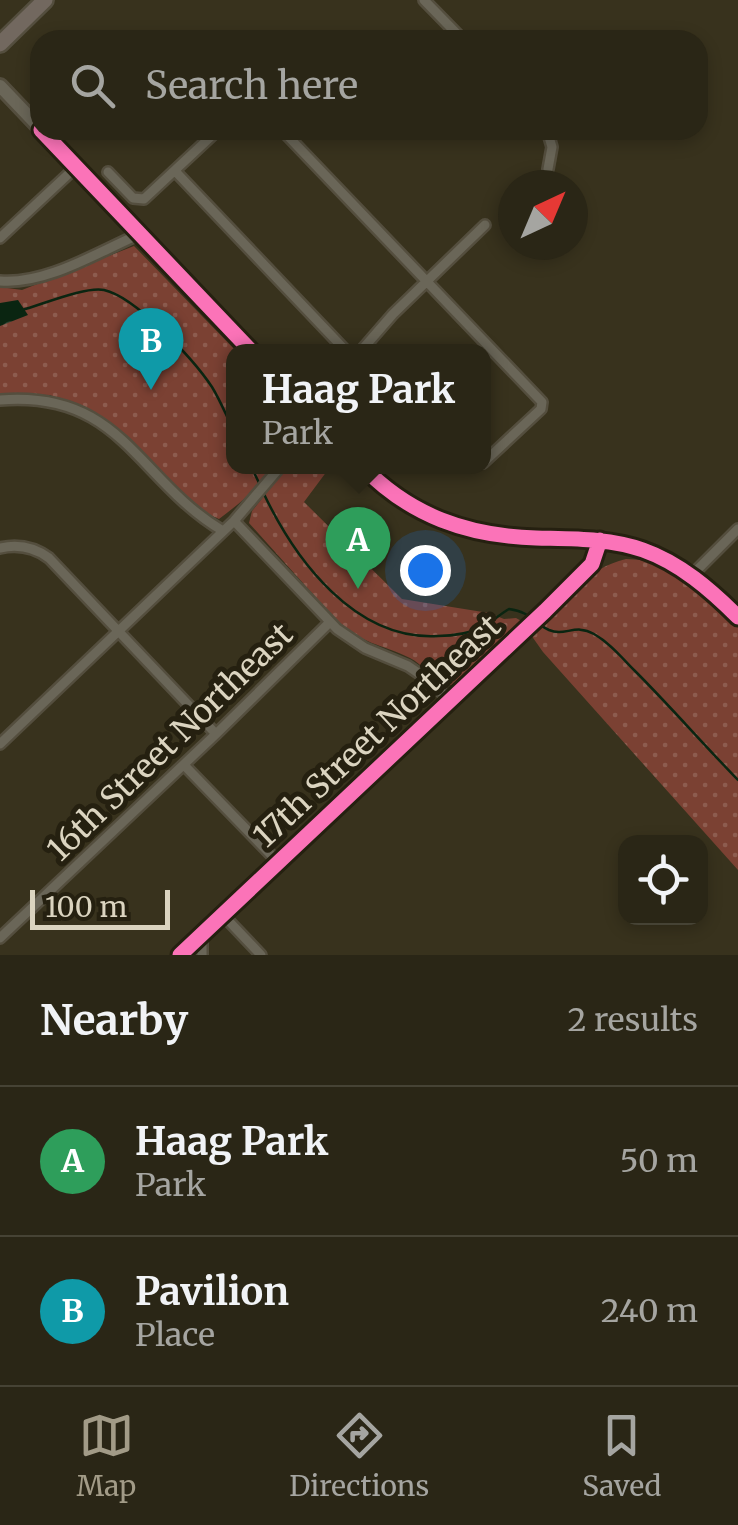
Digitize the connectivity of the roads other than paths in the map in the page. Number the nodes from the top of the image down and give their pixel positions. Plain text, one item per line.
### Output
1 (45, 0) edge
2 (424, 0) edge
3 (453, 30) edge
4 (0, 44) edge
5 (0, 86) edge
6 (30, 117) edge
7 (51, 140) edge
8 (208, 140) edge
9 (291, 140) edge
10 (550, 140) edge
11 (76, 166) junction
12 (548, 169) dead end
13 (175, 171) junction
14 (108, 172) dead end
15 (485, 225) dead end
16 (140, 234) junction
17 (0, 238) edge
18 (0, 281) edge
19 (426, 282) junction
20 (244, 344) edge
21 (340, 344) edge
22 (367, 344) edge
23 (485, 344) edge
24 (491, 350) edge
25 (0, 400) edge
26 (491, 456) edge
27 (276, 474) edge
28 (370, 474) edge
29 (234, 521) junction
30 (738, 529) edge
31 (222, 532) junction
32 (600, 540) junction
33 (0, 548) edge
34 (691, 576) junction
35 (738, 616) edge
36 (330, 622) junction
37 (119, 631) junction
38 (450, 700) junction
39 (216, 734) junction
40 (0, 744) edge
41 (184, 765) junction
42 (278, 862) junction
43 (223, 915) junction
44 (202, 934) junction
45 (0, 938) edge
46 (180, 955) edge
47 (202, 955) edge
48 (261, 955) edge

1 - 4 main road
2 - 3 street
5 - 6 street
7 - 11 street
8 - 13 street
9 - 19 street
10 - 12 street
11 - 16 street
11 - 17 street
13 - 14 street
13 - 21 street
15 - 19 street
16 - 18 street
16 - 20 street
19 - 22 street
19 - 23 street
24 - 26 street
25 - 31 street
27 - 29 street
28 - 32 street
29 - 31 street
29 - 36 street
30 - 34 street
31 - 37 street
32 - 34 street
32 - 38 street, 17th Street Northeast
33 - 37 street
34 - 35 street
36 - 38 street
36 - 39 street, 16th Street Northeast
37 - 39 street
37 - 40 street
38 - 42 street, 17th Street Northeast
39 - 41 street, 16th Street Northeast
41 - 42 street
41 - 45 street, 16th Street Northeast
42 - 43 street, 17th Street Northeast
43 - 44 street, 17th Street Northeast
43 - 48 street
44 - 46 street, 17th Street Northeast
44 - 47 street

